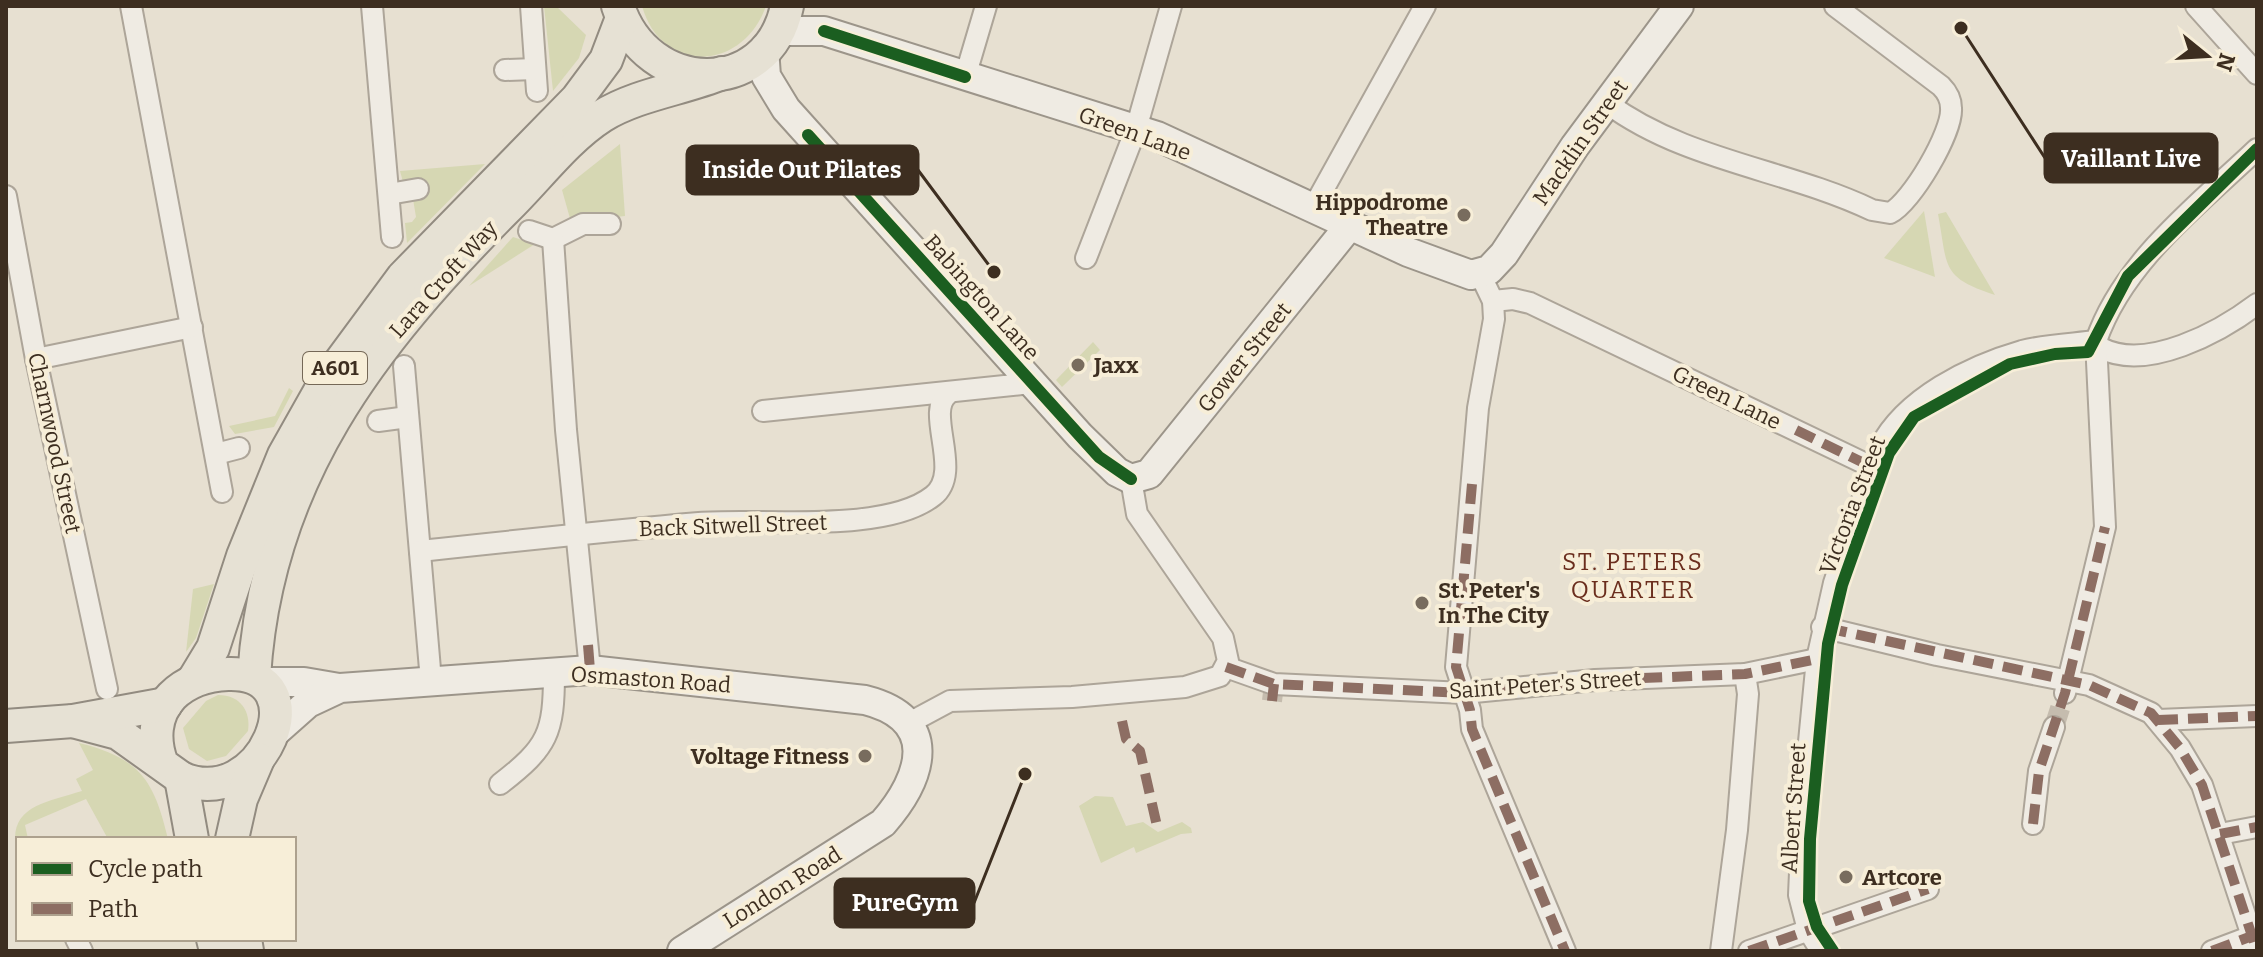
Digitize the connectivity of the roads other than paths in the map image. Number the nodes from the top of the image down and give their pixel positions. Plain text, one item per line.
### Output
1 (131, 6) edge
2 (372, 6) edge
3 (531, 6) edge
4 (986, 6) edge
5 (1171, 6) edge
6 (1425, 6) edge
7 (1679, 6) edge
8 (1835, 6) edge
9 (2196, 6) edge
10 (620, 12) edge
11 (776, 29) edge
12 (535, 69) junction
13 (505, 70) dead end
14 (722, 73) junction
15 (2257, 74) edge
16 (965, 77) junction
17 (537, 91) dead end
18 (1607, 103) junction
19 (1136, 129) junction
20 (2257, 149) edge
21 (418, 189) dead end
22 (389, 194) junction
23 (6, 196) edge
24 (1313, 208) junction
25 (610, 224) dead end
26 (1350, 225) junction
27 (529, 231) dead end
28 (392, 237) dead end
29 (553, 239) junction
30 (1086, 258) dead end
31 (1480, 274) junction
32 (1493, 301) junction
33 (2257, 304) edge
34 (192, 327) junction
35 (2096, 341) junction
36 (36, 359) junction
37 (404, 366) dead end
38 (1032, 383) junction
39 (948, 394) junction
40 (763, 411) dead end
41 (408, 417) junction
42 (378, 421) dead end
43 (239, 448) dead end
44 (216, 454) junction
45 (1872, 467) junction
46 (1131, 479) junction
47 (222, 492) dead end
48 (575, 534) junction
49 (420, 551) junction
50 (1822, 627) junction
51 (589, 658) junction
52 (1817, 659) junction
53 (1227, 662) junction
54 (554, 673) junction
55 (1745, 674) junction
56 (259, 680) junction
57 (193, 681) junction
58 (431, 681) junction
59 (2066, 687) junction
60 (340, 688) junction
61 (107, 689) dead end
62 (1464, 693) junction
63 (166, 704) junction
64 (2257, 716) edge
65 (2158, 720) junction
66 (73, 721) junction
67 (909, 723) junction
68 (6, 726) edge
69 (2054, 727) tunnel mouth
70 (266, 746) junction
71 (171, 771) junction
72 (500, 784) dead end
73 (2033, 824) dead end
74 (2257, 827) edge
75 (2220, 834) junction
76 (191, 837) edge
77 (232, 837) edge
78 (1928, 889) dead end
79 (1808, 930) junction
80 (2255, 943) edge
81 (682, 951) edge
82 (1565, 951) edge
83 (1721, 951) edge
84 (1749, 951) edge
85 (1821, 951) edge
86 (2212, 951) edge

1 - 34 street
2 - 22 street
3 - 12 street
4 - 16 street
5 - 19 street
6 - 24 street
7 - 18 street, Macklin Street
8 - 18 street
9 - 15 street
10 - 14 main road, A601
10 - 57 main road, Lara Croft Way / A601
11 - 14 main road, A601
11 - 16 street, Green Lane
11 - 38 street, Babington Lane
12 - 13 street
12 - 17 street
14 - 56 main road, Lara Croft Way / A601
16 - 19 street, Green Lane
18 - 31 street, Macklin Street
19 - 24 street, Green Lane
19 - 30 street
20 - 35 street
21 - 22 street
22 - 28 street
23 - 36 street, Charnwood Street
24 - 26 street, Green Lane
25 - 29 street
26 - 31 street, Green Lane
26 - 46 street, Gower Street
27 - 29 street
29 - 48 street
31 - 32 street
32 - 45 street, Green Lane
32 - 62 street
33 - 35 street
34 - 36 street
34 - 44 street
35 - 45 street, Victoria Street
35 - 59 street
36 - 61 street, Charnwood Street
37 - 41 street
38 - 39 street
38 - 46 street, Babington Lane
39 - 40 street
39 - 48 street, Back Sitwell Street
41 - 42 street
41 - 49 street
43 - 44 street
44 - 47 street
45 - 50 street, Victoria Street
46 - 53 street
48 - 49 street, Back Sitwell Street
48 - 51 street
49 - 58 street
50 - 52 street, Victoria Street
50 - 59 street
51 - 54 street, Osmaston Road
51 - 67 street, Osmaston Road
52 - 55 street, Saint Peter's Street
52 - 79 street, Albert Street
53 - 62 street, Saint Peter's Street
53 - 67 street
54 - 58 street, Osmaston Road
54 - 72 street
55 - 62 street, Saint Peter's Street
55 - 83 street
56 - 57 main road
56 - 60 street, Osmaston Road
56 - 70 main road, A601
57 - 63 main road, A601
58 - 60 street, Osmaston Road
59 - 65 street
60 - 70 street, Osmaston Road
62 - 82 street
63 - 66 main road
63 - 71 main road
64 - 65 street
65 - 75 street
66 - 68 main road
66 - 71 main road
67 - 81 street, London Road
69 - 73 street
70 - 71 main road
70 - 77 main road, A601
71 - 76 main road
74 - 75 street
75 - 80 street
78 - 79 street
79 - 84 street
79 - 85 street, Albert Street
80 - 86 street

